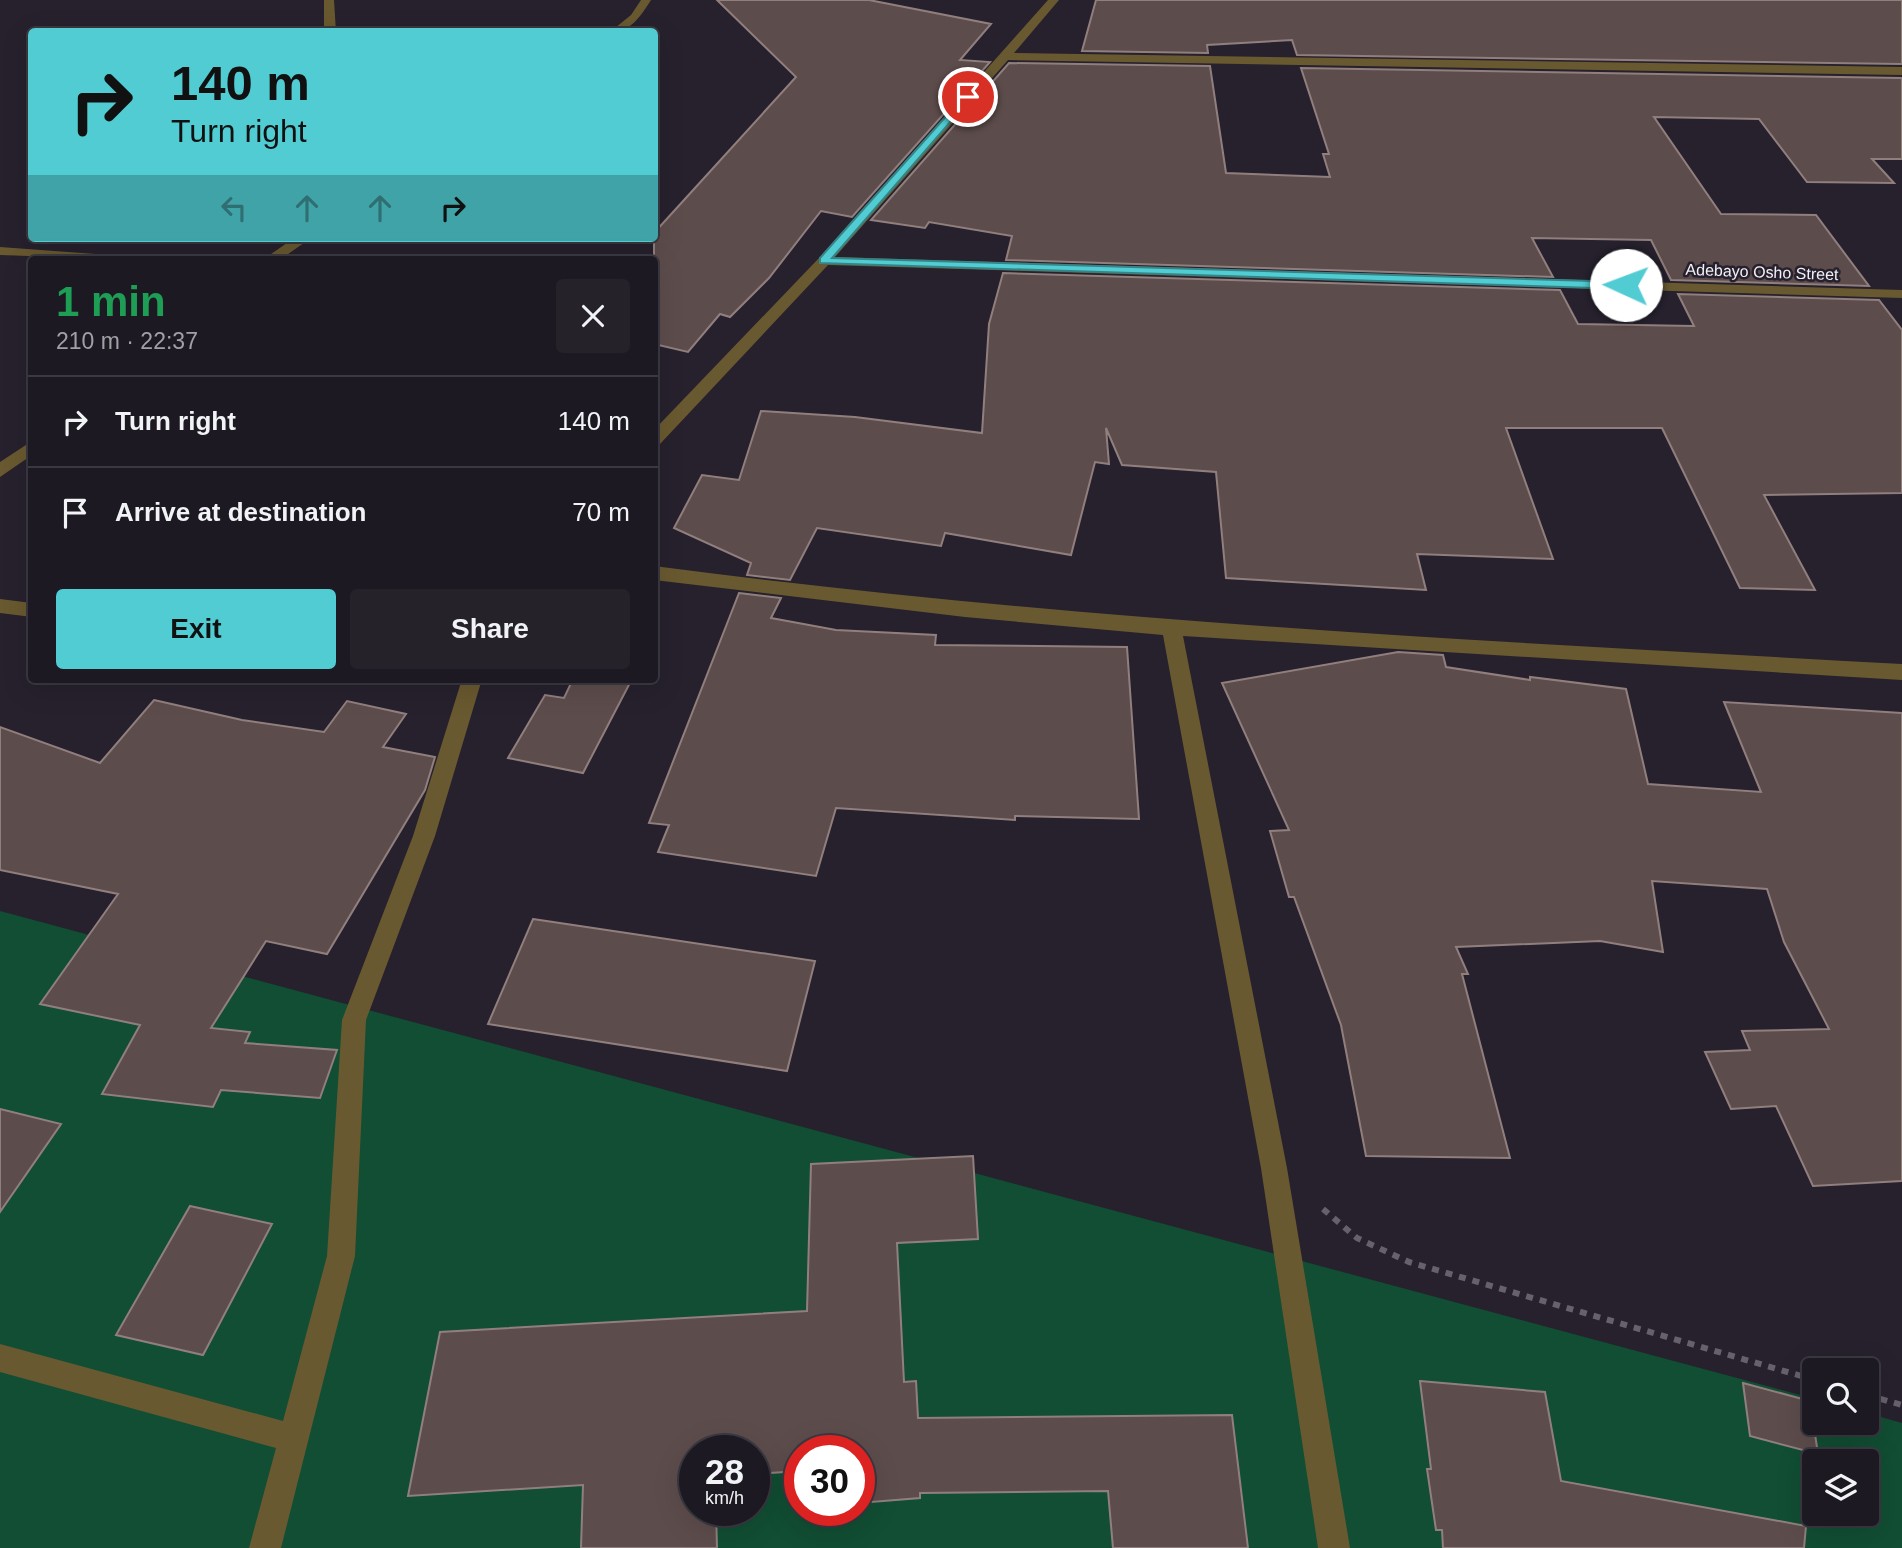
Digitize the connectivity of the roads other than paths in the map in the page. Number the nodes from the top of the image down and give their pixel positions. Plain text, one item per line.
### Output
1 (329, 0) edge
2 (646, 0) edge
3 (1054, 0) edge
4 (330, 28) edge
5 (620, 28) edge
6 (1004, 56) junction
7 (1902, 71) edge
8 (298, 242) edge
9 (0, 251) edge
10 (68, 256) edge
11 (276, 256) edge
12 (824, 261) junction
13 (1902, 294) edge
14 (658, 436) edge
15 (28, 449) edge
16 (0, 471) edge
17 (658, 574) edge
18 (0, 606) edge
19 (28, 610) edge
20 (1172, 630) junction
21 (1902, 672) edge
22 (471, 683) edge
23 (0, 1358) edge
24 (293, 1438) junction
25 (265, 1548) edge
26 (1334, 1548) edge

1 - 4 street
2 - 5 street
3 - 6 street
6 - 7 street
6 - 12 street
8 - 11 street
9 - 10 street
12 - 13 street, Adebayo Osho Street
12 - 14 street
15 - 16 street
17 - 20 street
18 - 19 street
20 - 21 street
20 - 26 street
22 - 24 street
23 - 24 street
24 - 25 street

